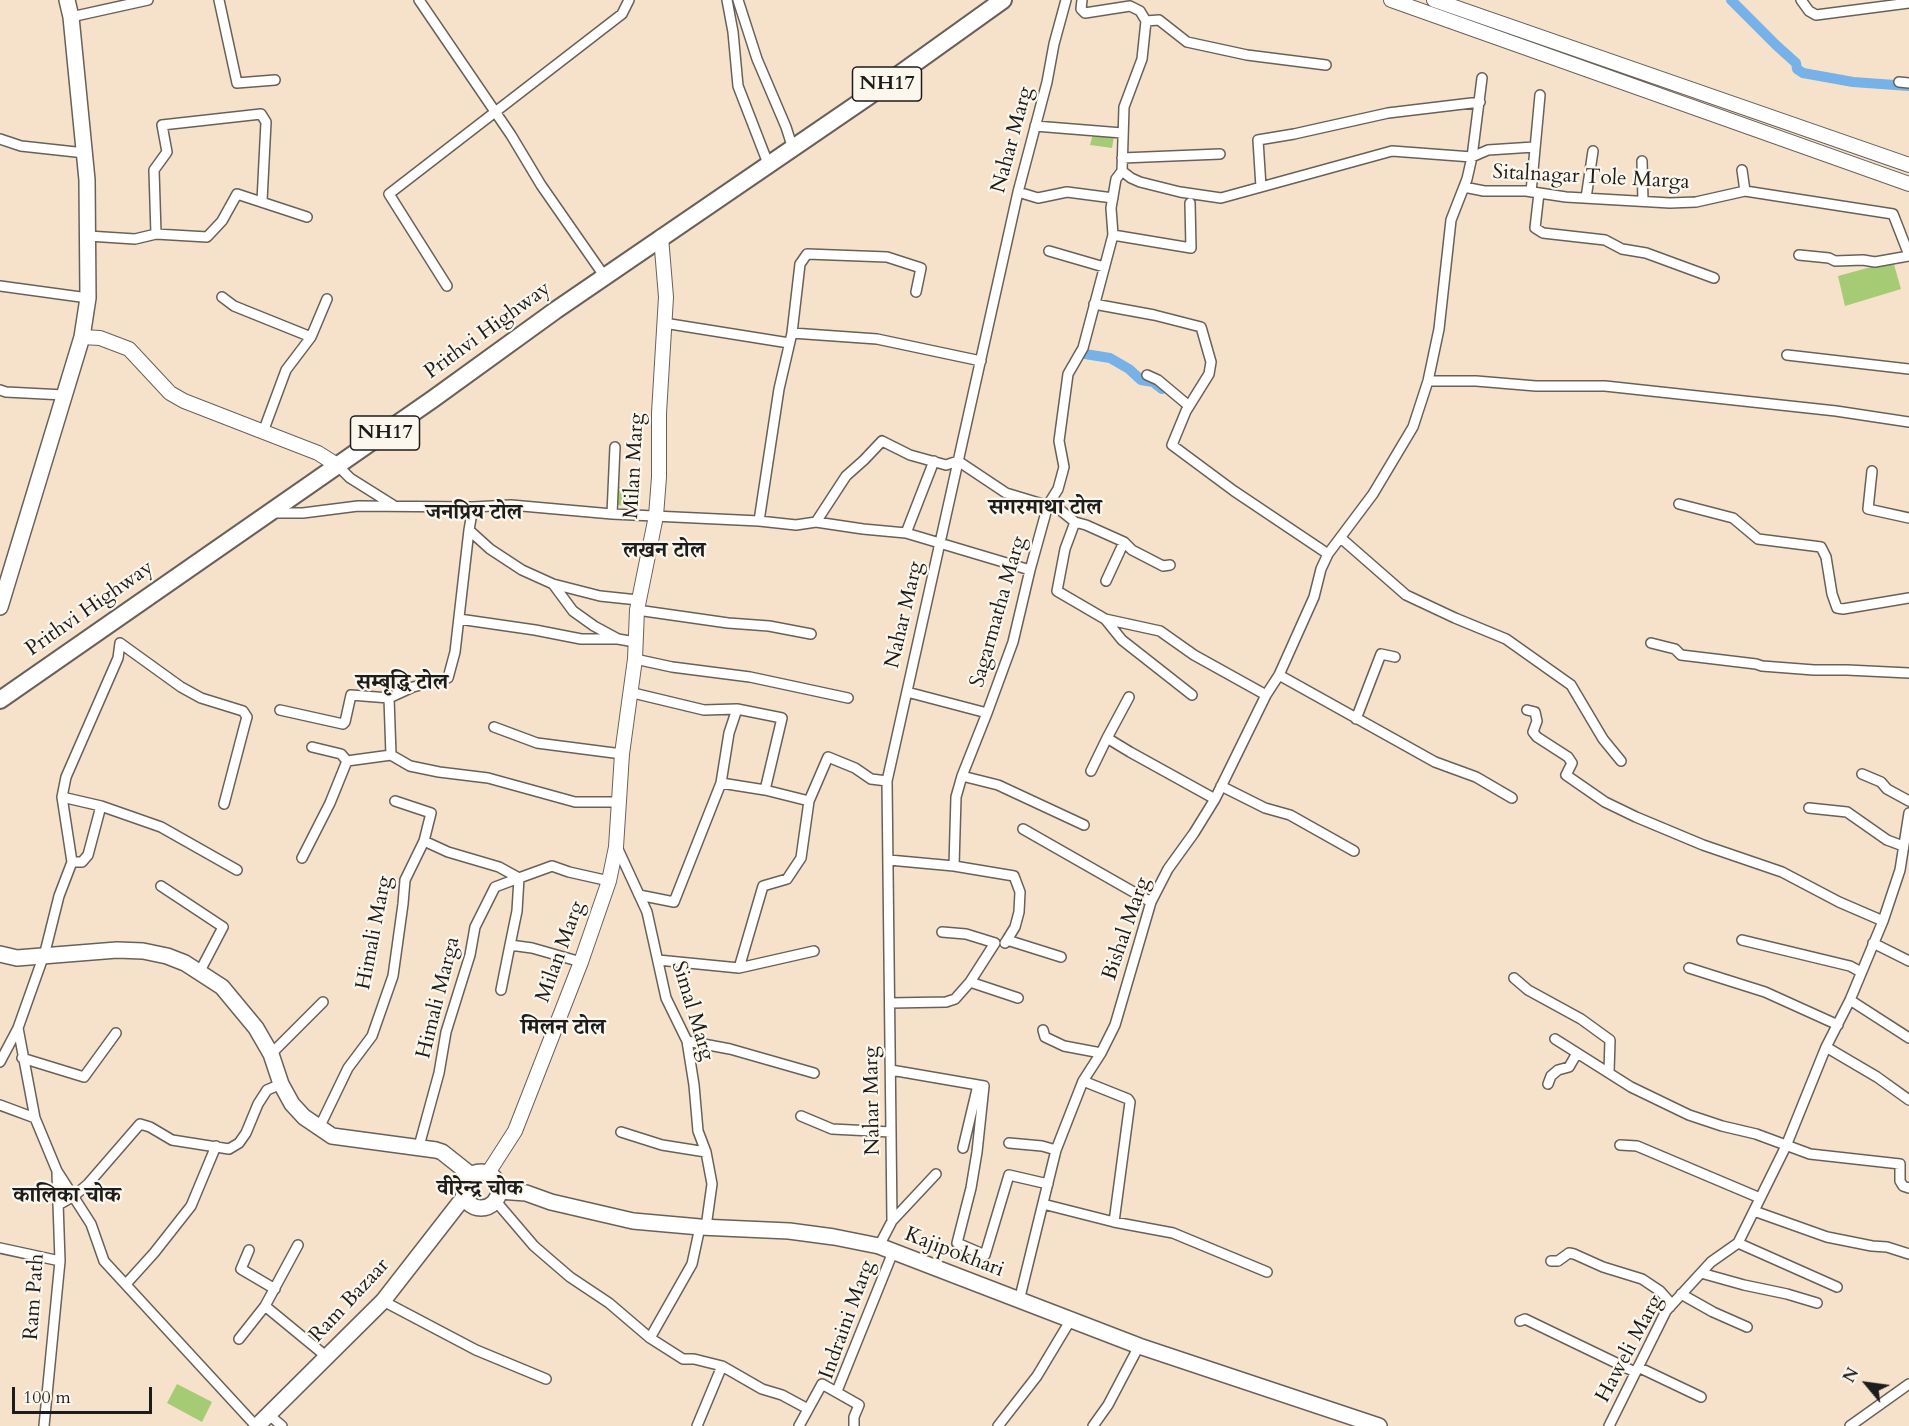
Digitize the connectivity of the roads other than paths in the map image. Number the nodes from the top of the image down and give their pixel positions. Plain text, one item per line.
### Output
1 (67, 0) edge
2 (148, 0) edge
3 (219, 0) edge
4 (419, 0) edge
5 (629, 0) edge
6 (728, 0) edge
7 (738, 0) edge
8 (1003, 0) edge
9 (1066, 0) edge
10 (1082, 0) edge
11 (1391, 0) edge
12 (1434, 0) edge
13 (1801, 0) edge
14 (1909, 3) edge
15 (71, 17) junction
16 (1146, 21) junction
17 (1326, 65) dead end
18 (1482, 78) dead end
19 (275, 80) dead end
20 (1540, 95) dead end
21 (1480, 102) junction
22 (495, 111) junction
23 (1035, 126) junction
24 (1122, 133) junction
25 (0, 138) edge
26 (1534, 147) junction
27 (793, 149) junction
28 (1593, 151) dead end
29 (85, 153) junction
30 (1220, 154) dead end
31 (1122, 158) junction
32 (1472, 158) junction
33 (1641, 161) dead end
34 (1909, 165) edge
35 (769, 166) junction
36 (1742, 170) dead end
37 (1122, 171) junction
38 (1909, 184) edge
39 (1261, 187) junction
40 (1464, 187) junction
41 (1745, 191) junction
42 (1018, 192) junction
43 (1535, 192) junction
44 (1113, 198) junction
45 (1586, 198) junction
46 (262, 201) junction
47 (1643, 201) junction
48 (1190, 203) dead end
49 (307, 217) dead end
50 (156, 234) junction
51 (1113, 235) junction
52 (88, 236) junction
53 (661, 237) junction
54 (1049, 251) dead end
55 (1800, 255) dead end
56 (1909, 255) edge
57 (1104, 267) junction
58 (605, 277) junction
59 (1714, 278) dead end
60 (0, 286) edge
61 (447, 286) dead end
62 (916, 292) dead end
63 (222, 297) dead end
64 (88, 298) junction
65 (327, 299) dead end
66 (1094, 304) junction
67 (663, 323) junction
68 (792, 333) junction
69 (82, 337) junction
70 (311, 337) junction
71 (789, 344) junction
72 (1787, 355) dead end
73 (981, 361) junction
74 (1909, 369) edge
75 (1147, 375) dead end
76 (1428, 381) junction
77 (0, 390) edge
78 (64, 395) junction
79 (1189, 406) junction
80 (1909, 422) edge
81 (263, 432) junction
82 (615, 447) dead end
83 (934, 461) junction
84 (960, 463) junction
85 (337, 465) junction
86 (1872, 471) dead end
87 (1679, 504) dead end
88 (393, 505) junction
89 (1048, 505) junction
90 (473, 507) junction
91 (268, 513) junction
92 (612, 514) junction
93 (656, 516) junction
94 (1909, 518) edge
95 (759, 521) junction
96 (816, 522) junction
97 (1075, 522) junction
98 (469, 530) junction
99 (906, 532) junction
100 (1342, 539) junction
101 (1124, 542) junction
102 (942, 545) junction
103 (1328, 555) junction
104 (1170, 565) dead end
105 (1030, 570) junction
106 (4, 575) edge
107 (1106, 581) dead end
108 (552, 584) junction
109 (1909, 598) edge
110 (637, 605) junction
111 (0, 607) edge
112 (459, 619) junction
113 (1105, 619) junction
114 (811, 634) dead end
115 (618, 639) junction
116 (635, 642) junction
117 (1651, 643) dead end
118 (1395, 657) dead end
119 (635, 659) junction
120 (1909, 673) edge
121 (1279, 675) junction
122 (629, 692) junction
123 (907, 692) junction
124 (1192, 695) dead end
125 (1266, 695) junction
126 (1129, 697) dead end
127 (389, 698) junction
128 (848, 698) dead end
129 (0, 699) edge
130 (737, 709) junction
131 (280, 710) dead end
132 (1527, 710) dead end
133 (987, 713) junction
134 (1356, 718) junction
135 (494, 727) dead end
136 (1107, 738) junction
137 (312, 747) dead end
138 (622, 753) junction
139 (391, 755) junction
140 (347, 761) junction
141 (1621, 761) dead end
142 (1091, 771) dead end
143 (1862, 774) dead end
144 (962, 776) junction
145 (887, 781) junction
146 (721, 783) junction
147 (1221, 786) junction
148 (765, 790) junction
149 (62, 797) junction
150 (1512, 798) dead end
151 (1215, 799) junction
152 (395, 801) dead end
153 (808, 801) junction
154 (1909, 801) edge
155 (620, 802) junction
156 (224, 804) dead end
157 (100, 806) junction
158 (1809, 808) dead end
159 (1909, 813) edge
160 (1084, 825) dead end
161 (1023, 829) dead end
162 (424, 841) junction
163 (1905, 843) edge
164 (616, 847) junction
165 (1354, 851) dead end
166 (302, 858) dead end
167 (889, 860) junction
168 (72, 862) junction
169 (954, 866) junction
170 (237, 870) dead end
171 (1905, 873) edge
172 (519, 878) junction
173 (609, 881) junction
174 (161, 886) dead end
175 (639, 895) junction
176 (1151, 902) junction
177 (1883, 921) junction
178 (942, 932) dead end
179 (1007, 940) junction
180 (1742, 940) dead end
181 (995, 943) junction
182 (1874, 943) junction
183 (510, 945) junction
184 (813, 951) dead end
185 (0, 954) edge
186 (43, 957) junction
187 (1061, 957) dead end
188 (658, 960) junction
189 (1909, 961) edge
190 (581, 962) junction
191 (739, 968) junction
192 (1689, 968) dead end
193 (200, 971) junction
194 (1861, 972) junction
195 (1514, 978) dead end
196 (970, 982) junction
197 (501, 990) dead end
198 (1018, 998) dead end
199 (1850, 1000) junction
200 (323, 1002) dead end
201 (890, 1003) junction
202 (1838, 1025) junction
203 (18, 1028) junction
204 (1043, 1030) dead end
205 (116, 1033) dead end
206 (1909, 1038) edge
207 (1555, 1039) dead end
208 (687, 1041) junction
209 (1826, 1047) junction
210 (1101, 1053) junction
211 (1577, 1053) junction
212 (271, 1054) junction
213 (22, 1058) junction
214 (0, 1062) edge
215 (891, 1070) junction
216 (1609, 1072) junction
217 (814, 1073) dead end
218 (1083, 1081) junction
219 (281, 1084) junction
220 (1548, 1084) dead end
221 (978, 1085) junction
222 (1909, 1100) edge
223 (0, 1105) edge
224 (801, 1116) dead end
225 (35, 1118) junction
226 (319, 1128) junction
227 (621, 1132) dead end
228 (891, 1132) junction
229 (1009, 1143) dead end
230 (1620, 1145) dead end
231 (216, 1146) junction
232 (419, 1146) junction
233 (1786, 1146) junction
234 (963, 1149) dead end
235 (1056, 1150) junction
236 (706, 1152) junction
237 (57, 1171) junction
238 (488, 1173) junction
239 (936, 1174) dead end
240 (471, 1175) junction
241 (1048, 1184) junction
242 (1909, 1188) edge
243 (74, 1196) junction
244 (464, 1197) junction
245 (496, 1197) junction
246 (1760, 1198) junction
247 (1043, 1204) junction
248 (58, 1205) junction
249 (1754, 1211) junction
250 (892, 1221) junction
251 (1114, 1222) junction
252 (703, 1227) junction
253 (1738, 1243) junction
254 (298, 1245) dead end
255 (0, 1248) edge
256 (886, 1249) junction
257 (249, 1250) dead end
258 (1909, 1254) edge
259 (60, 1261) junction
260 (1551, 1261) dead end
261 (1267, 1272) dead end
262 (1701, 1273) junction
263 (126, 1284) junction
264 (1837, 1287) dead end
265 (274, 1289) junction
266 (1681, 1294) junction
267 (383, 1301) junction
268 (1019, 1301) junction
269 (1817, 1304) dead end
270 (265, 1306) junction
271 (1670, 1307) junction
272 (1070, 1321) junction
273 (1520, 1321) dead end
274 (1747, 1327) dead end
275 (650, 1338) junction
276 (239, 1339) dead end
277 (1139, 1346) junction
278 (327, 1358) junction
279 (722, 1366) junction
280 (1637, 1369) junction
281 (546, 1379) dead end
282 (1909, 1384) edge
283 (837, 1391) junction
284 (1701, 1397) dead end
285 (808, 1409) junction
286 (268, 1414) junction
287 (1371, 1425) edge
288 (44, 1426) edge
289 (256, 1426) edge
290 (282, 1426) edge
291 (697, 1426) edge
292 (799, 1426) edge
293 (854, 1426) edge
294 (998, 1426) edge
295 (1093, 1426) edge
296 (1609, 1426) edge
297 (1850, 1426) edge

1 - 15 main road
2 - 15 street
3 - 19 street
4 - 22 street
5 - 22 street
6 - 35 street
7 - 27 street
8 - 27 highway, Prithvi Highway / NH17
9 - 23 street, Nahar Marg
10 - 16 street
11 - 38 main road
12 - 34 main road
13 - 14 street
15 - 29 main road
16 - 17 street
16 - 24 street, Sagarmatha Marg
18 - 21 street
20 - 26 street
21 - 32 street
21 - 39 street
22 - 58 street
22 - 61 street
23 - 24 street
23 - 42 street, Nahar Marg
24 - 31 street, Sagarmatha Marg
25 - 29 street
26 - 32 street
26 - 43 street
27 - 35 highway, Prithvi Highway / NH17
28 - 45 street
29 - 52 main road
30 - 31 street
31 - 37 street, Sagarmatha Marg
32 - 39 street
32 - 40 street
33 - 47 street
35 - 53 highway, Prithvi Highway / NH17
36 - 41 street
37 - 39 street
37 - 44 street, Sagarmatha Marg
40 - 43 street, Sitalnagar Tole Marga
40 - 76 street
41 - 47 street, Sitalnagar Tole Marga
41 - 56 street, Sitalnagar Tole Marga
42 - 44 street
42 - 73 street, Nahar Marg
43 - 45 street, Sitalnagar Tole Marga
43 - 59 street
44 - 51 street, Sagarmatha Marg
45 - 47 street, Sitalnagar Tole Marga
46 - 49 street
46 - 50 street
46 - 50 street
48 - 51 street
50 - 52 street
51 - 57 street, Sagarmatha Marg
52 - 64 main road
53 - 58 highway, Prithvi Highway / NH17
53 - 67 main road, Milan Marg
54 - 57 street
55 - 56 street
57 - 66 street, Sagarmatha Marg
58 - 85 highway, Prithvi Highway / NH17
60 - 64 street
62 - 68 street
63 - 70 street
64 - 69 main road
65 - 70 street
66 - 79 street
66 - 89 street, Sagarmatha Marg
67 - 71 street
67 - 93 main road, Milan Marg
68 - 71 street
68 - 73 street
69 - 78 main road
69 - 81 main road
70 - 81 street
71 - 95 street
72 - 74 street
73 - 84 street, Nahar Marg
75 - 79 street
76 - 80 street
76 - 100 street
77 - 78 street
78 - 106 main road
79 - 103 street
81 - 85 main road
82 - 92 street
83 - 84 street
83 - 96 street
83 - 99 street
84 - 89 street
84 - 102 street, Nahar Marg
85 - 88 street
85 - 91 highway, Prithvi Highway / NH17
86 - 94 street
87 - 109 street
88 - 90 street
88 - 91 street
89 - 97 street
89 - 105 street, Sagarmatha Marg
90 - 92 street
90 - 98 street
91 - 129 highway, Prithvi Highway / NH17
92 - 93 street
93 - 95 street
93 - 110 main road, Milan Marg
95 - 96 street
96 - 99 street
97 - 101 street
97 - 113 street
98 - 108 street
98 - 112 street
99 - 102 street
100 - 103 street
100 - 141 street
101 - 104 street
101 - 107 street
102 - 105 street
102 - 123 street, Nahar Marg
103 - 121 street, Bishal Marg
105 - 133 street, Sagarmatha Marg
106 - 111 main road
108 - 110 street
108 - 115 street
110 - 114 street
110 - 116 main road, Milan Marg
112 - 115 street
112 - 127 street
113 - 124 street
113 - 125 street
115 - 116 street
116 - 119 main road, Milan Marg
117 - 120 street
118 - 134 street
119 - 122 main road, Milan Marg
119 - 128 street
121 - 125 street, Bishal Marg
121 - 134 street
122 - 130 street
122 - 138 main road, Milan Marg
123 - 133 street, Sagarmatha Marg
123 - 145 street, Nahar Marg
125 - 147 street, Bishal Marg
126 - 136 street
127 - 131 street
127 - 139 street
130 - 146 street
130 - 148 street
132 - 177 street
133 - 144 street
134 - 150 street
135 - 138 street
136 - 142 street
136 - 151 street
137 - 140 street
138 - 155 main road, Milan Marg
139 - 140 street
139 - 155 street
140 - 166 street
143 - 154 street
144 - 160 street
144 - 169 street
145 - 153 street
145 - 167 street, Nahar Marg
146 - 148 street
146 - 175 street
147 - 151 street, Bishal Marg
147 - 165 street
148 - 153 street
149 - 156 street
149 - 157 street
149 - 168 street
151 - 176 street, Bishal Marg
152 - 162 street, Himali Marg
153 - 191 street
155 - 164 main road, Milan Marg
157 - 168 street
157 - 170 street
158 - 163 street
159 - 163 street
161 - 176 street
162 - 172 street
162 - 226 street, Himali Marg
163 - 171 street
164 - 173 main road, Milan Marg
164 - 175 street, Simal Marg
167 - 169 street
167 - 201 street, Nahar Marg
168 - 186 street
169 - 179 street
171 - 177 street
172 - 173 street, Himali Marga
172 - 183 street
172 - 232 street, Himali Marga
173 - 190 main road, Milan Marg
174 - 193 street
175 - 188 street, Simal Marg
176 - 210 street, Bishal Marg
177 - 182 street
178 - 181 street
179 - 181 street
179 - 187 street
180 - 194 street
181 - 196 street
182 - 189 street
182 - 194 street
183 - 190 street
183 - 197 street
184 - 191 street
185 - 186 main road
186 - 193 main road
186 - 203 street
188 - 191 street
188 - 208 street, Simal Marg
190 - 238 main road, Milan Marg
192 - 202 street
193 - 212 main road
194 - 199 street
195 - 216 street
196 - 198 street
196 - 201 street
199 - 202 street
199 - 206 street
200 - 212 street
201 - 215 street, Nahar Marg
202 - 209 street
203 - 213 street
203 - 214 street
204 - 210 street
205 - 213 street
207 - 211 street
208 - 217 street
208 - 236 street, Simal Marg
209 - 222 street
209 - 233 street
210 - 218 street, Bishal Marg
211 - 216 street
211 - 220 street
212 - 219 main road
213 - 225 street
215 - 221 street
215 - 228 street, Nahar Marg
216 - 233 street
218 - 235 street, Bishal Marg
218 - 251 street
219 - 226 main road
219 - 231 street
221 - 234 street
221 - 241 street
223 - 225 street
224 - 228 street
225 - 237 street
226 - 232 main road
227 - 236 street
228 - 250 street, Nahar Marg
229 - 235 street
230 - 246 street
231 - 243 street
231 - 263 street
232 - 240 main road
233 - 242 street
233 - 246 street
235 - 241 street, Bishal Marg
236 - 252 street, Simal Marg
237 - 243 street
237 - 248 street, Ram Path
238 - 240 main road
238 - 245 main road
239 - 250 street
240 - 244 main road
241 - 247 street, Bishal Marg
243 - 248 street
243 - 263 street
244 - 245 main road
244 - 267 main road, Ram Bazaar
245 - 252 main road, Kajipokhari
245 - 275 street
246 - 249 street
247 - 251 street
247 - 268 street, Bishal Marg
248 - 259 street, Ram Path
249 - 253 street
249 - 258 street
250 - 256 street, Nahar Marg
251 - 261 street
252 - 256 main road, Kajipokhari
252 - 275 street, Simal Marg
253 - 262 street, Haweli Marg
253 - 264 street
254 - 265 street
255 - 259 street
256 - 268 main road, Kajipokhari
256 - 283 street, Indraini Marg
257 - 265 street
259 - 288 street, Ram Path
260 - 271 street
262 - 266 street, Haweli Marg
262 - 269 street
263 - 289 street
265 - 270 street
266 - 271 street, Haweli Marg
266 - 274 street
267 - 278 main road, Ram Bazaar
267 - 281 street
268 - 272 main road, Kajipokhari
270 - 276 street
270 - 278 street
271 - 280 street, Haweli Marg
272 - 277 main road, Kajipokhari
272 - 294 street
273 - 280 street
275 - 279 street
277 - 287 main road, Kajipokhari
277 - 295 street
278 - 286 main road, Ram Bazaar
279 - 285 street
279 - 291 street
280 - 284 street
280 - 296 street, Haweli Marg
282 - 297 street
283 - 285 street
283 - 293 street, Indraini Marg
285 - 292 street
286 - 289 main road, Ram Bazaar
286 - 290 street

